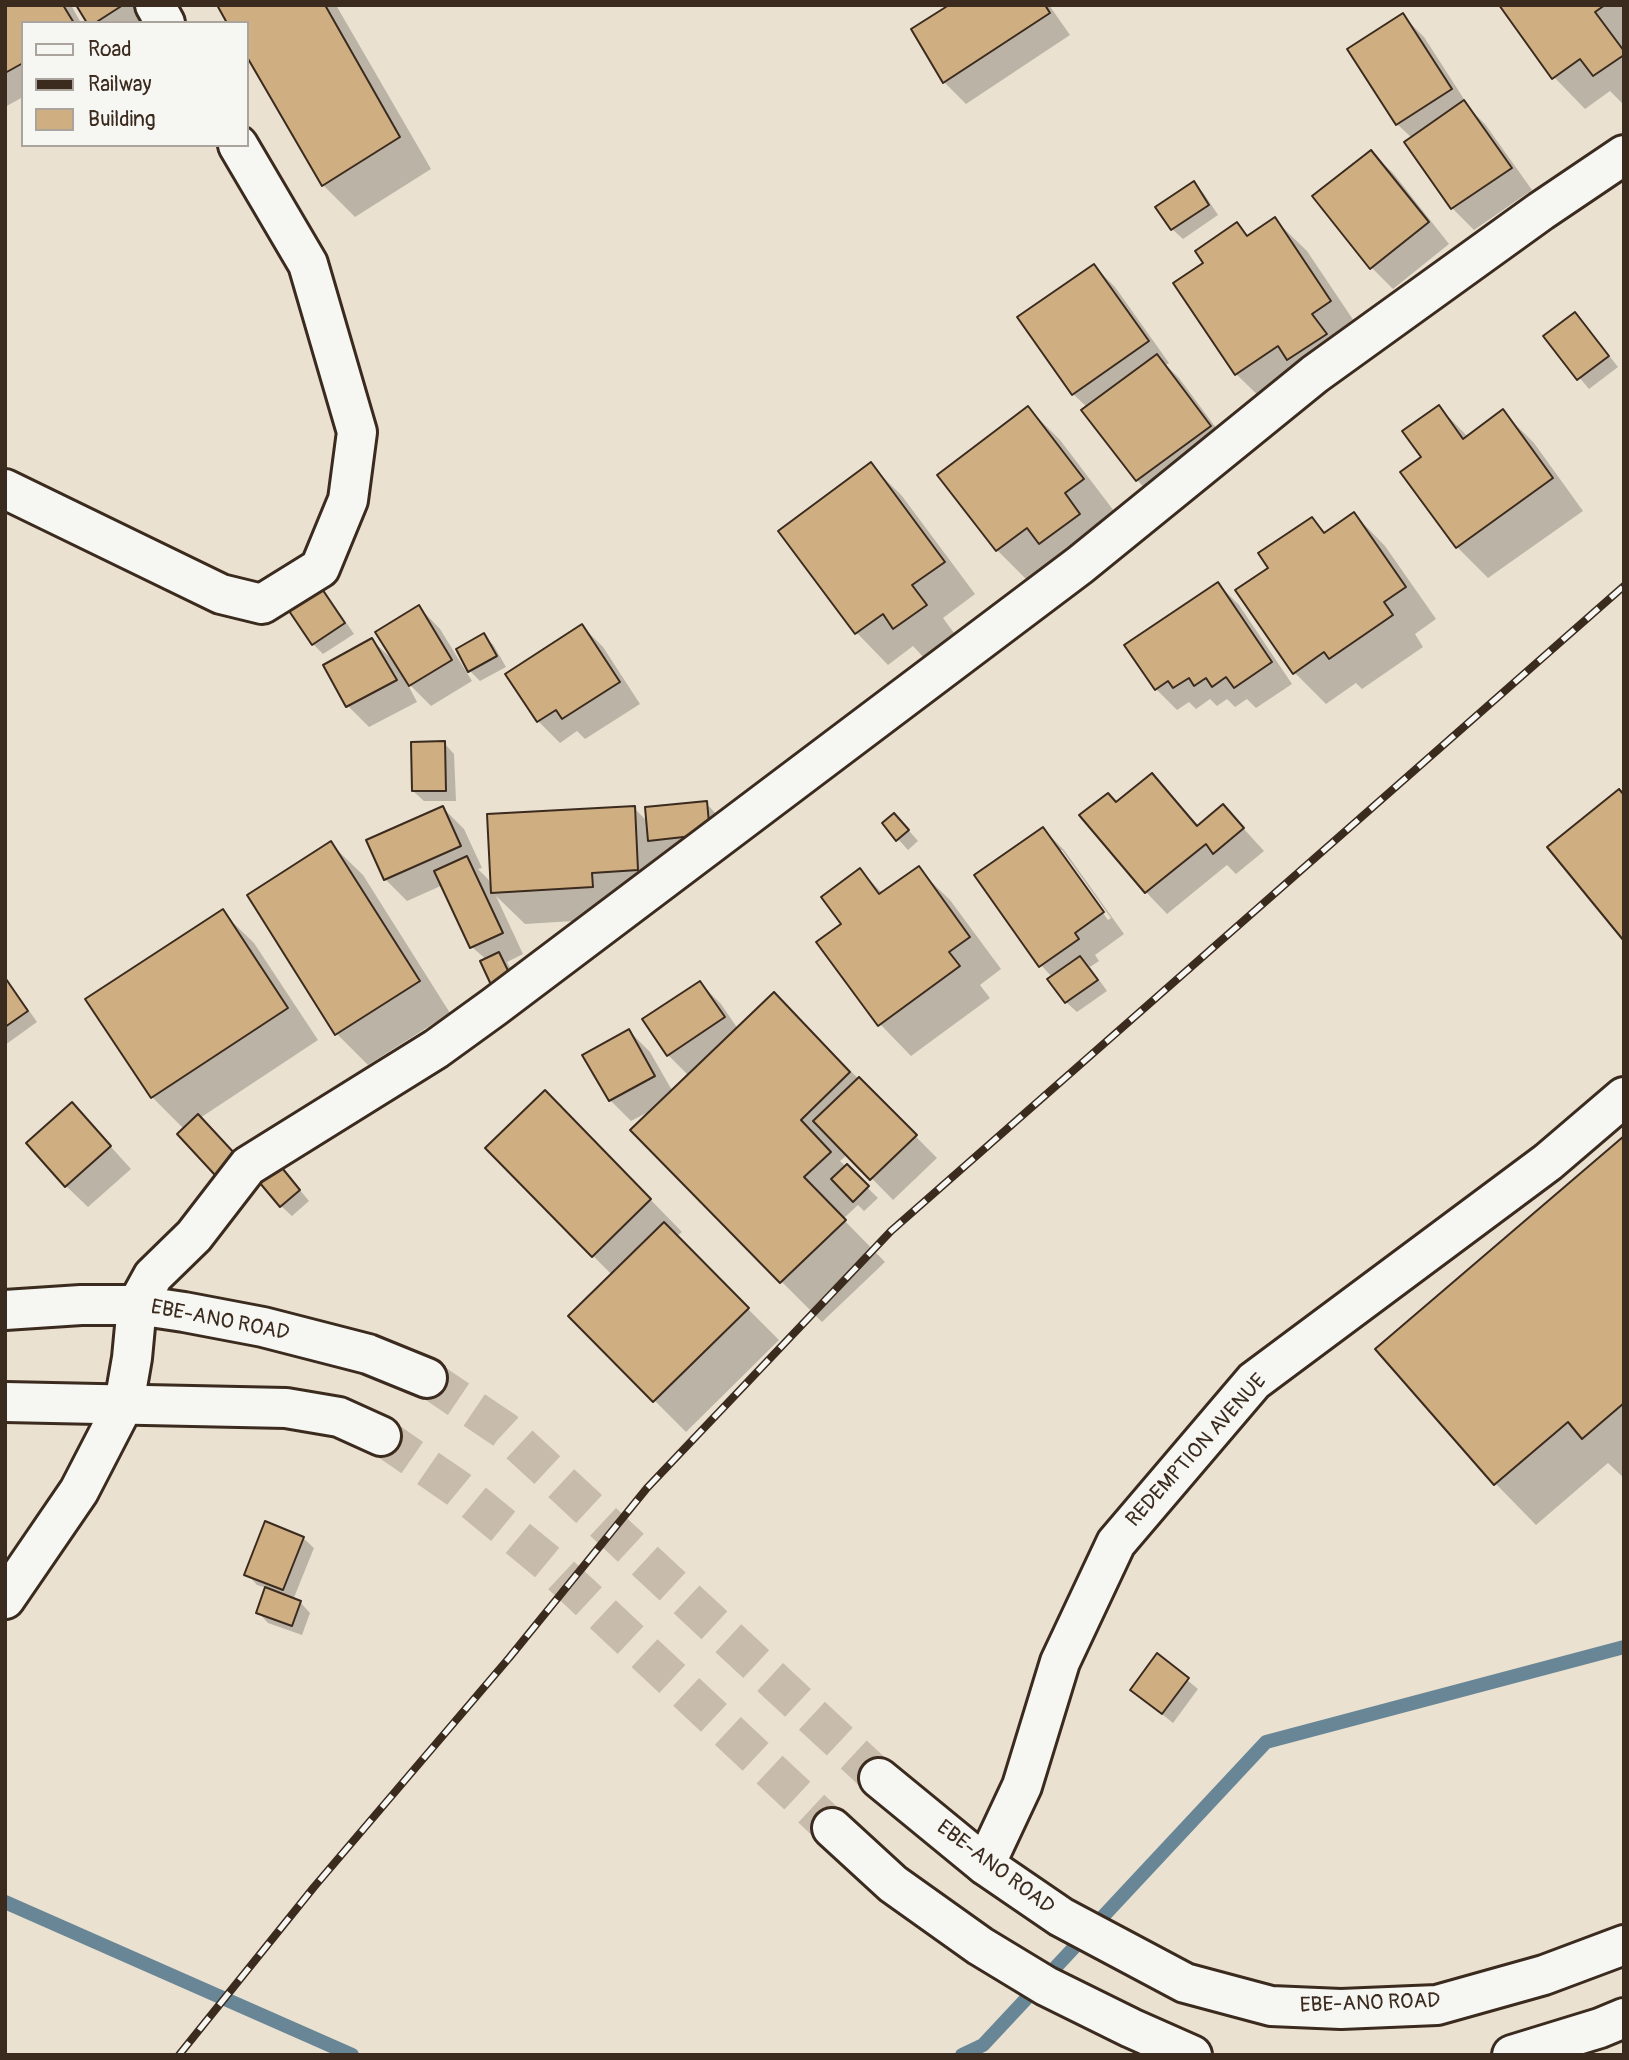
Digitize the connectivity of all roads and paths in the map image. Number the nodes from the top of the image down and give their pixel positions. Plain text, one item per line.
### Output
1 (155, 5) edge
2 (164, 21) edge
3 (239, 147) edge
4 (1624, 155) edge
5 (5, 489) edge
6 (1624, 1097) edge
7 (136, 1305) junction
8 (5, 1310) edge
9 (427, 1378) tunnel mouth
10 (5, 1402) edge
11 (124, 1404) junction
12 (381, 1436) tunnel mouth
13 (5, 1599) edge
14 (879, 1777) tunnel mouth
15 (832, 1828) tunnel mouth
16 (985, 1865) junction
17 (1624, 1945) edge
18 (1624, 2018) edge
19 (1192, 2055) edge
20 (1512, 2055) edge

1 - 2 street
3 - 5 street
4 - 7 street
6 - 16 street, REDEMPTION AVENUE
7 - 8 street, EBE-ANO ROAD
7 - 9 street, EBE-ANO ROAD
7 - 11 street
10 - 11 street
11 - 12 street
11 - 13 street
14 - 16 street, EBE-ANO ROAD
15 - 19 street
16 - 17 street, EBE-ANO ROAD
18 - 20 street

